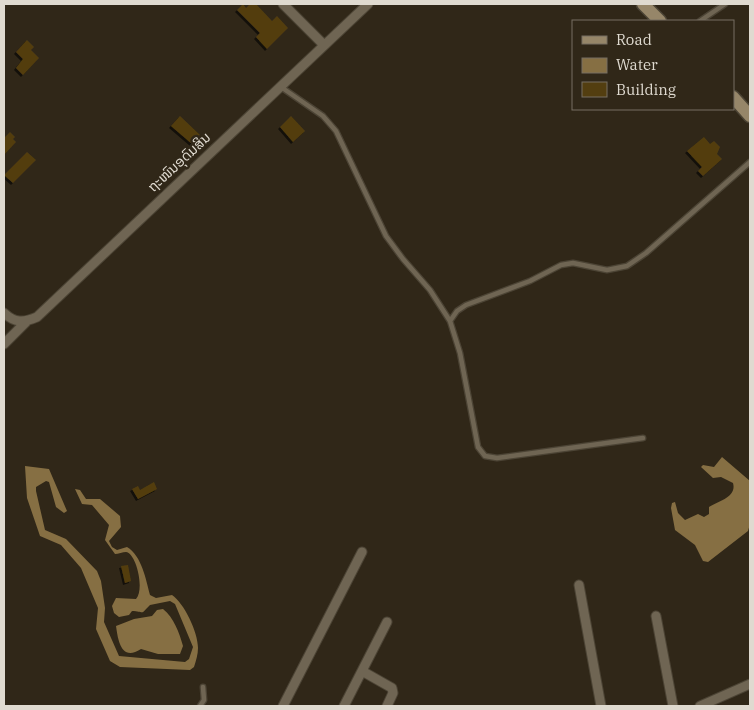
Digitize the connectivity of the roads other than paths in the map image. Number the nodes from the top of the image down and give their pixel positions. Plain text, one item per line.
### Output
1 (283, 4) edge
2 (368, 4) edge
3 (643, 4) edge
4 (725, 4) edge
5 (659, 20) edge
6 (701, 20) edge
7 (324, 45) junction
8 (280, 86) junction
9 (734, 98) edge
10 (750, 116) edge
11 (750, 162) edge
12 (4, 313) edge
13 (450, 321) junction
14 (26, 322) junction
15 (4, 344) edge
16 (643, 438) dead end
17 (362, 552) dead end
18 (579, 585) dead end
19 (656, 616) dead end
20 (387, 622) dead end
21 (362, 671) junction
22 (750, 684) edge
23 (203, 687) dead end
24 (200, 706) edge
25 (282, 706) edge
26 (344, 706) edge
27 (387, 706) edge
28 (601, 706) edge
29 (673, 706) edge
30 (700, 706) edge

1 - 7 street
2 - 7 street, ຖະໜົນອຸດົມສິນ
3 - 5 street
4 - 6 lane
7 - 8 street, ຖະໜົນອຸດົມສິນ
8 - 13 lane
8 - 14 street, ຖະໜົນອຸດົມສິນ
9 - 10 street
11 - 13 lane
12 - 14 street
13 - 16 lane
14 - 15 street, ຖະໜົນອຸດົມສິນ
17 - 25 street
18 - 28 street
19 - 29 street
20 - 21 street
21 - 26 street
21 - 27 street
22 - 30 street
23 - 24 lane

